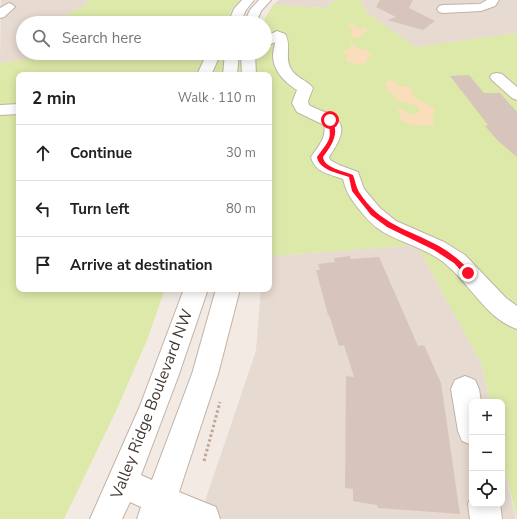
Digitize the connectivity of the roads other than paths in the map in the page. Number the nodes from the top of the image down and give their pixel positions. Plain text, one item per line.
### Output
1 (248, 0) edge
2 (265, 0) edge
3 (493, 0) edge
4 (443, 9) dead end
5 (237, 16) edge
6 (253, 16) edge
7 (277, 36) edge
8 (211, 60) edge
9 (231, 60) edge
10 (248, 60) edge
11 (205, 72) edge
12 (230, 72) edge
13 (249, 72) edge
14 (497, 77) dead end
15 (517, 95) edge
16 (16, 109) edge
17 (0, 110) edge
18 (195, 292) edge
19 (227, 292) edge
20 (517, 319) edge
21 (465, 389) dead end
22 (469, 413) edge
23 (122, 483) junction
24 (484, 507) edge
25 (157, 509) edge
26 (106, 519) edge
27 (204, 519) edge
28 (486, 519) edge

1 - 5 street
2 - 6 street
3 - 4 street
7 - 20 street
8 - 11 street
9 - 12 street
10 - 13 street
14 - 15 street
16 - 17 street
18 - 23 street, Valley Ridge Boulevard NW
19 - 25 street
21 - 22 street
23 - 25 street
23 - 26 street, Valley Ridge Boulevard NW
24 - 28 street
25 - 27 street

